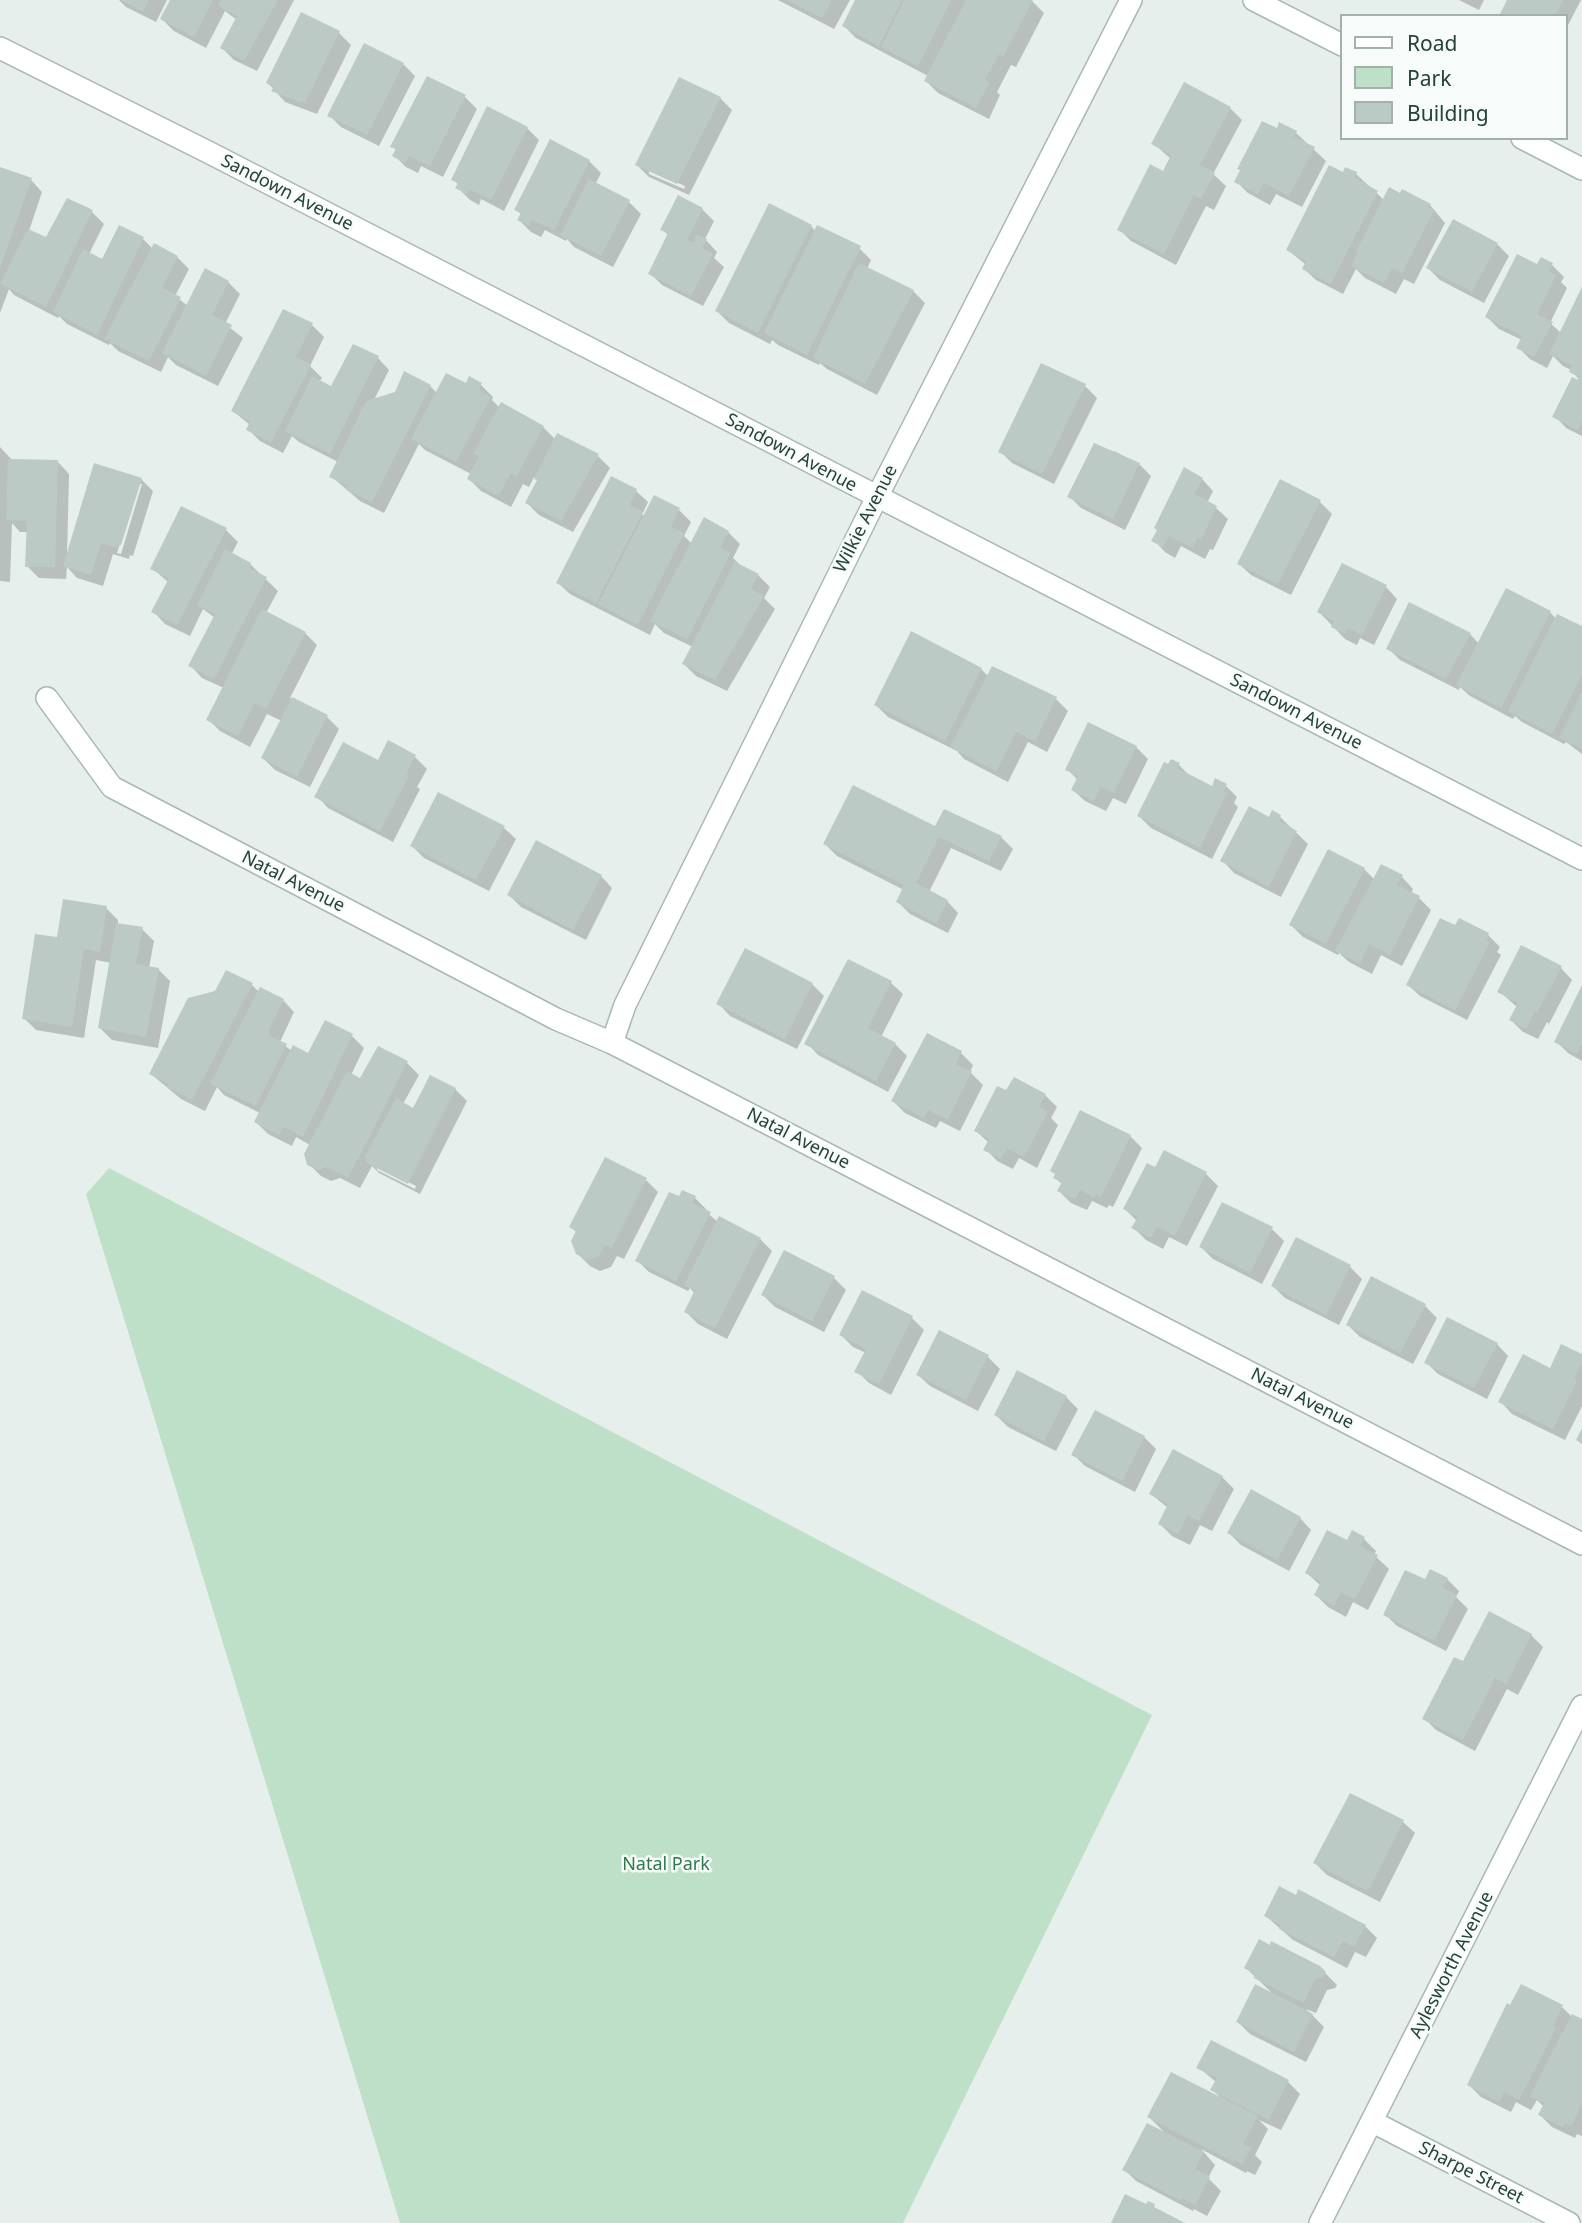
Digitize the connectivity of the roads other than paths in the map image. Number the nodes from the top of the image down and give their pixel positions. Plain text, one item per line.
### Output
1 (1131, 0) edge
2 (1255, 0) edge
3 (1340, 44) edge
4 (0, 48) edge
5 (1526, 140) edge
6 (1582, 169) edge
7 (877, 497) junction
8 (47, 698) dead end
9 (1582, 859) edge
10 (612, 1042) junction
11 (1582, 1544) edge
12 (1582, 1706) edge
13 (1373, 2122) junction
14 (1320, 2223) edge
15 (1569, 2223) edge

1 - 7 street, Wilkie Avenue
2 - 3 street
4 - 7 street, Sandown Avenue
5 - 6 street
7 - 9 street, Sandown Avenue
7 - 10 street, Wilkie Avenue
8 - 10 street, Natal Avenue
10 - 11 street, Natal Avenue
12 - 13 street, Aylesworth Avenue
13 - 14 street, Aylesworth Avenue
13 - 15 street, Sharpe Street

